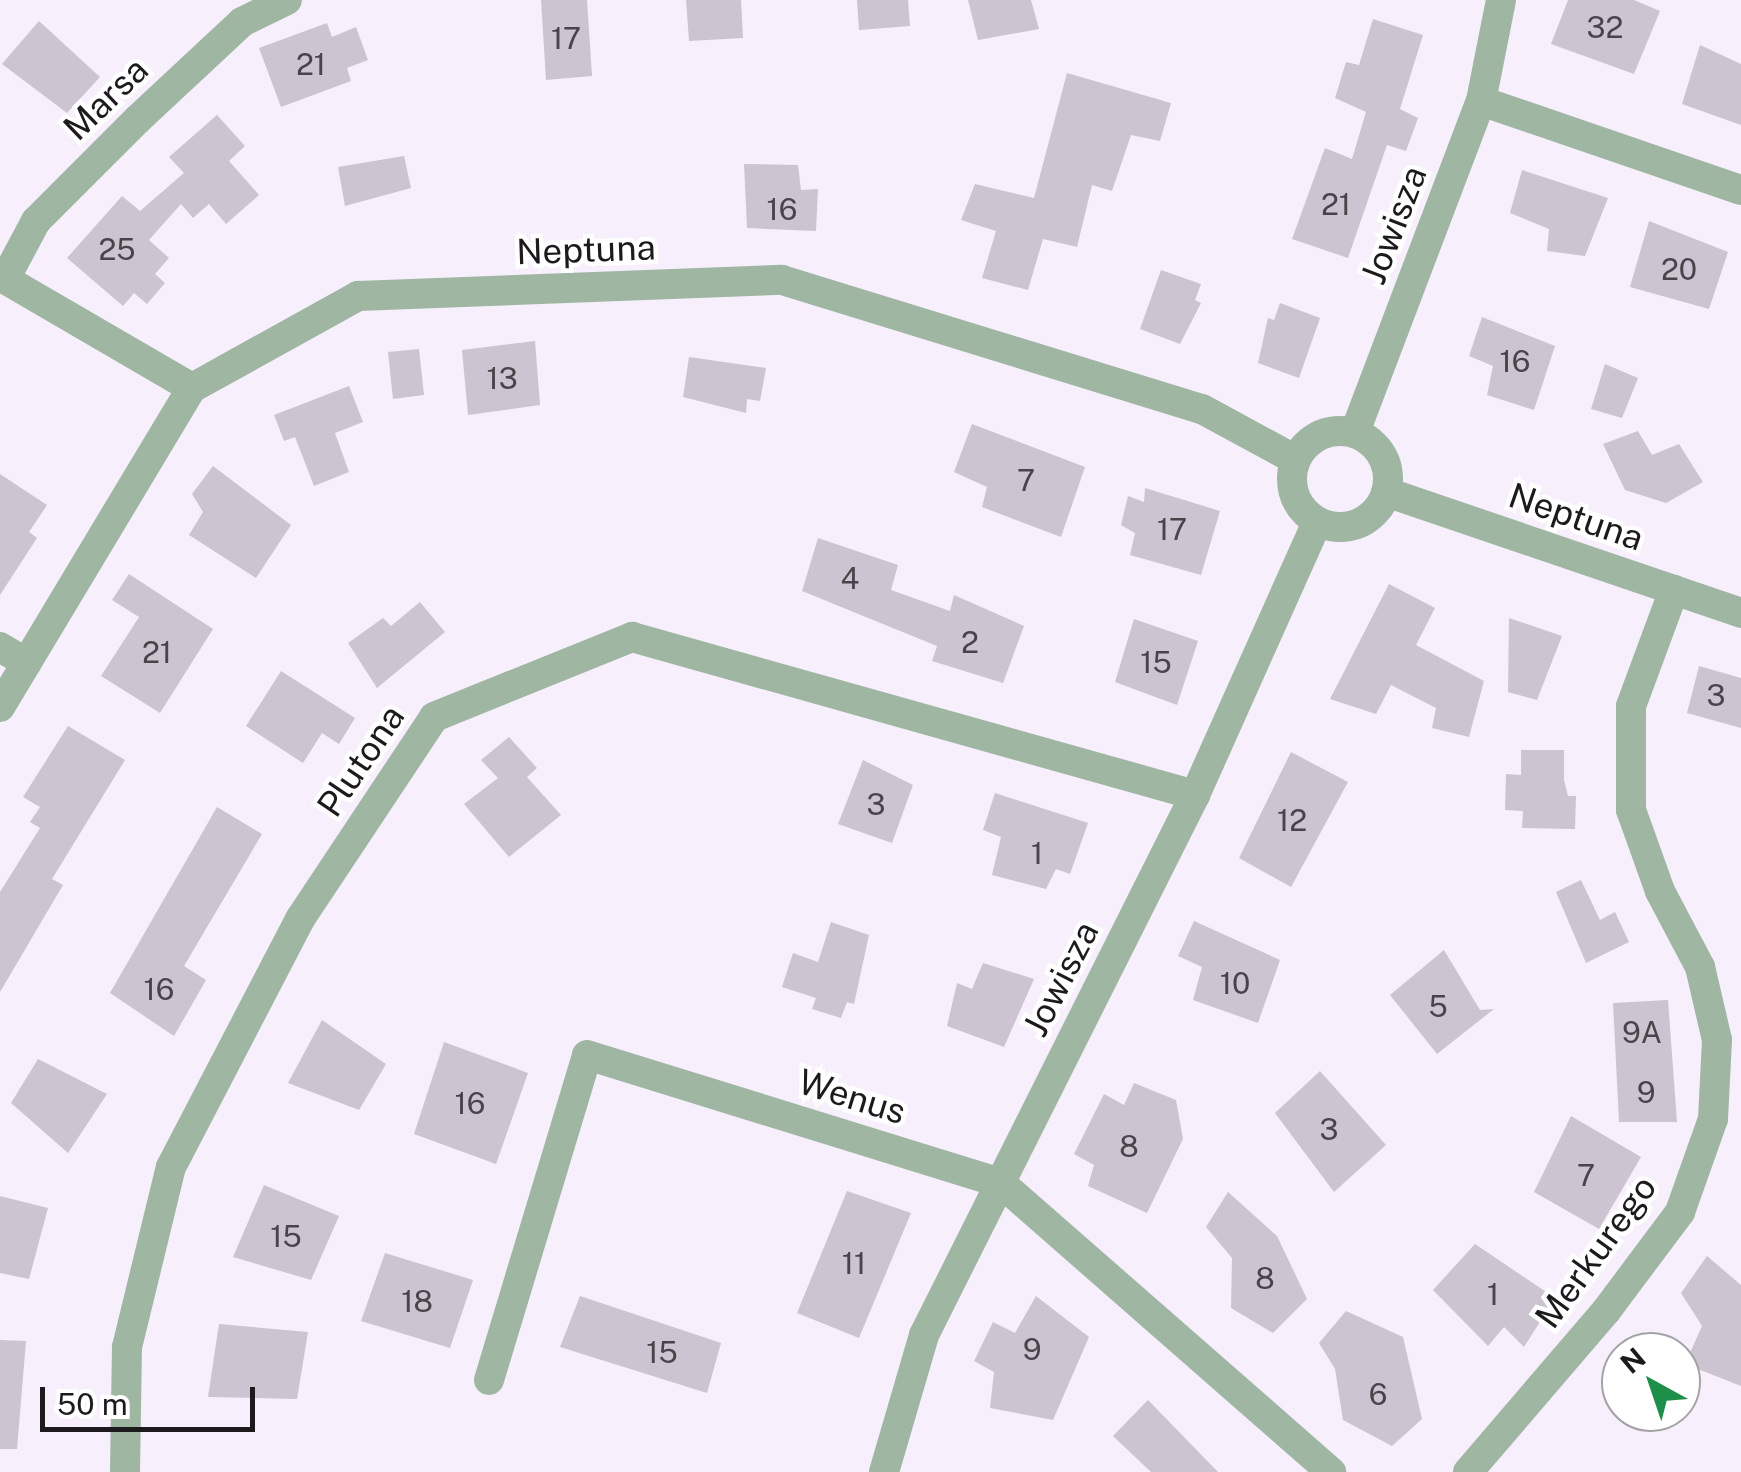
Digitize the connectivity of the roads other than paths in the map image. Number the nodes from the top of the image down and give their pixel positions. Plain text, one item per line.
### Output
1 (287, 0) edge
2 (1502, 0) edge
3 (1481, 102) junction
4 (1741, 190) edge
5 (2, 281) edge
6 (192, 388) junction
7 (1355, 432) junction
8 (1294, 459) junction
9 (1386, 492) junction
10 (1317, 522) junction
11 (1674, 590) junction
12 (1741, 612) edge
13 (0, 647) edge
14 (26, 663) junction
15 (0, 708) edge
16 (1195, 795) junction
17 (1000, 1183) junction
18 (490, 1380) dead end
19 (125, 1472) edge
20 (884, 1472) edge
21 (1331, 1472) edge
22 (1468, 1472) edge

1 - 5 street, Marsa
2 - 3 street, Jowisza
3 - 4 street
3 - 7 street, Jowisza
5 - 6 street, Marsa
6 - 8 street, Neptuna
6 - 14 street, Neptuna
7 - 8 street
7 - 9 street
8 - 10 street
9 - 10 street
9 - 11 street, Neptuna
10 - 16 street, Jowisza
11 - 12 street, Neptuna
11 - 22 street, Merkurego
13 - 14 street
14 - 15 street, Neptuna
16 - 17 street, Jowisza
16 - 19 street, Plutona
17 - 18 street, Wenus
17 - 20 street, Jowisza
17 - 21 street, Wenus

